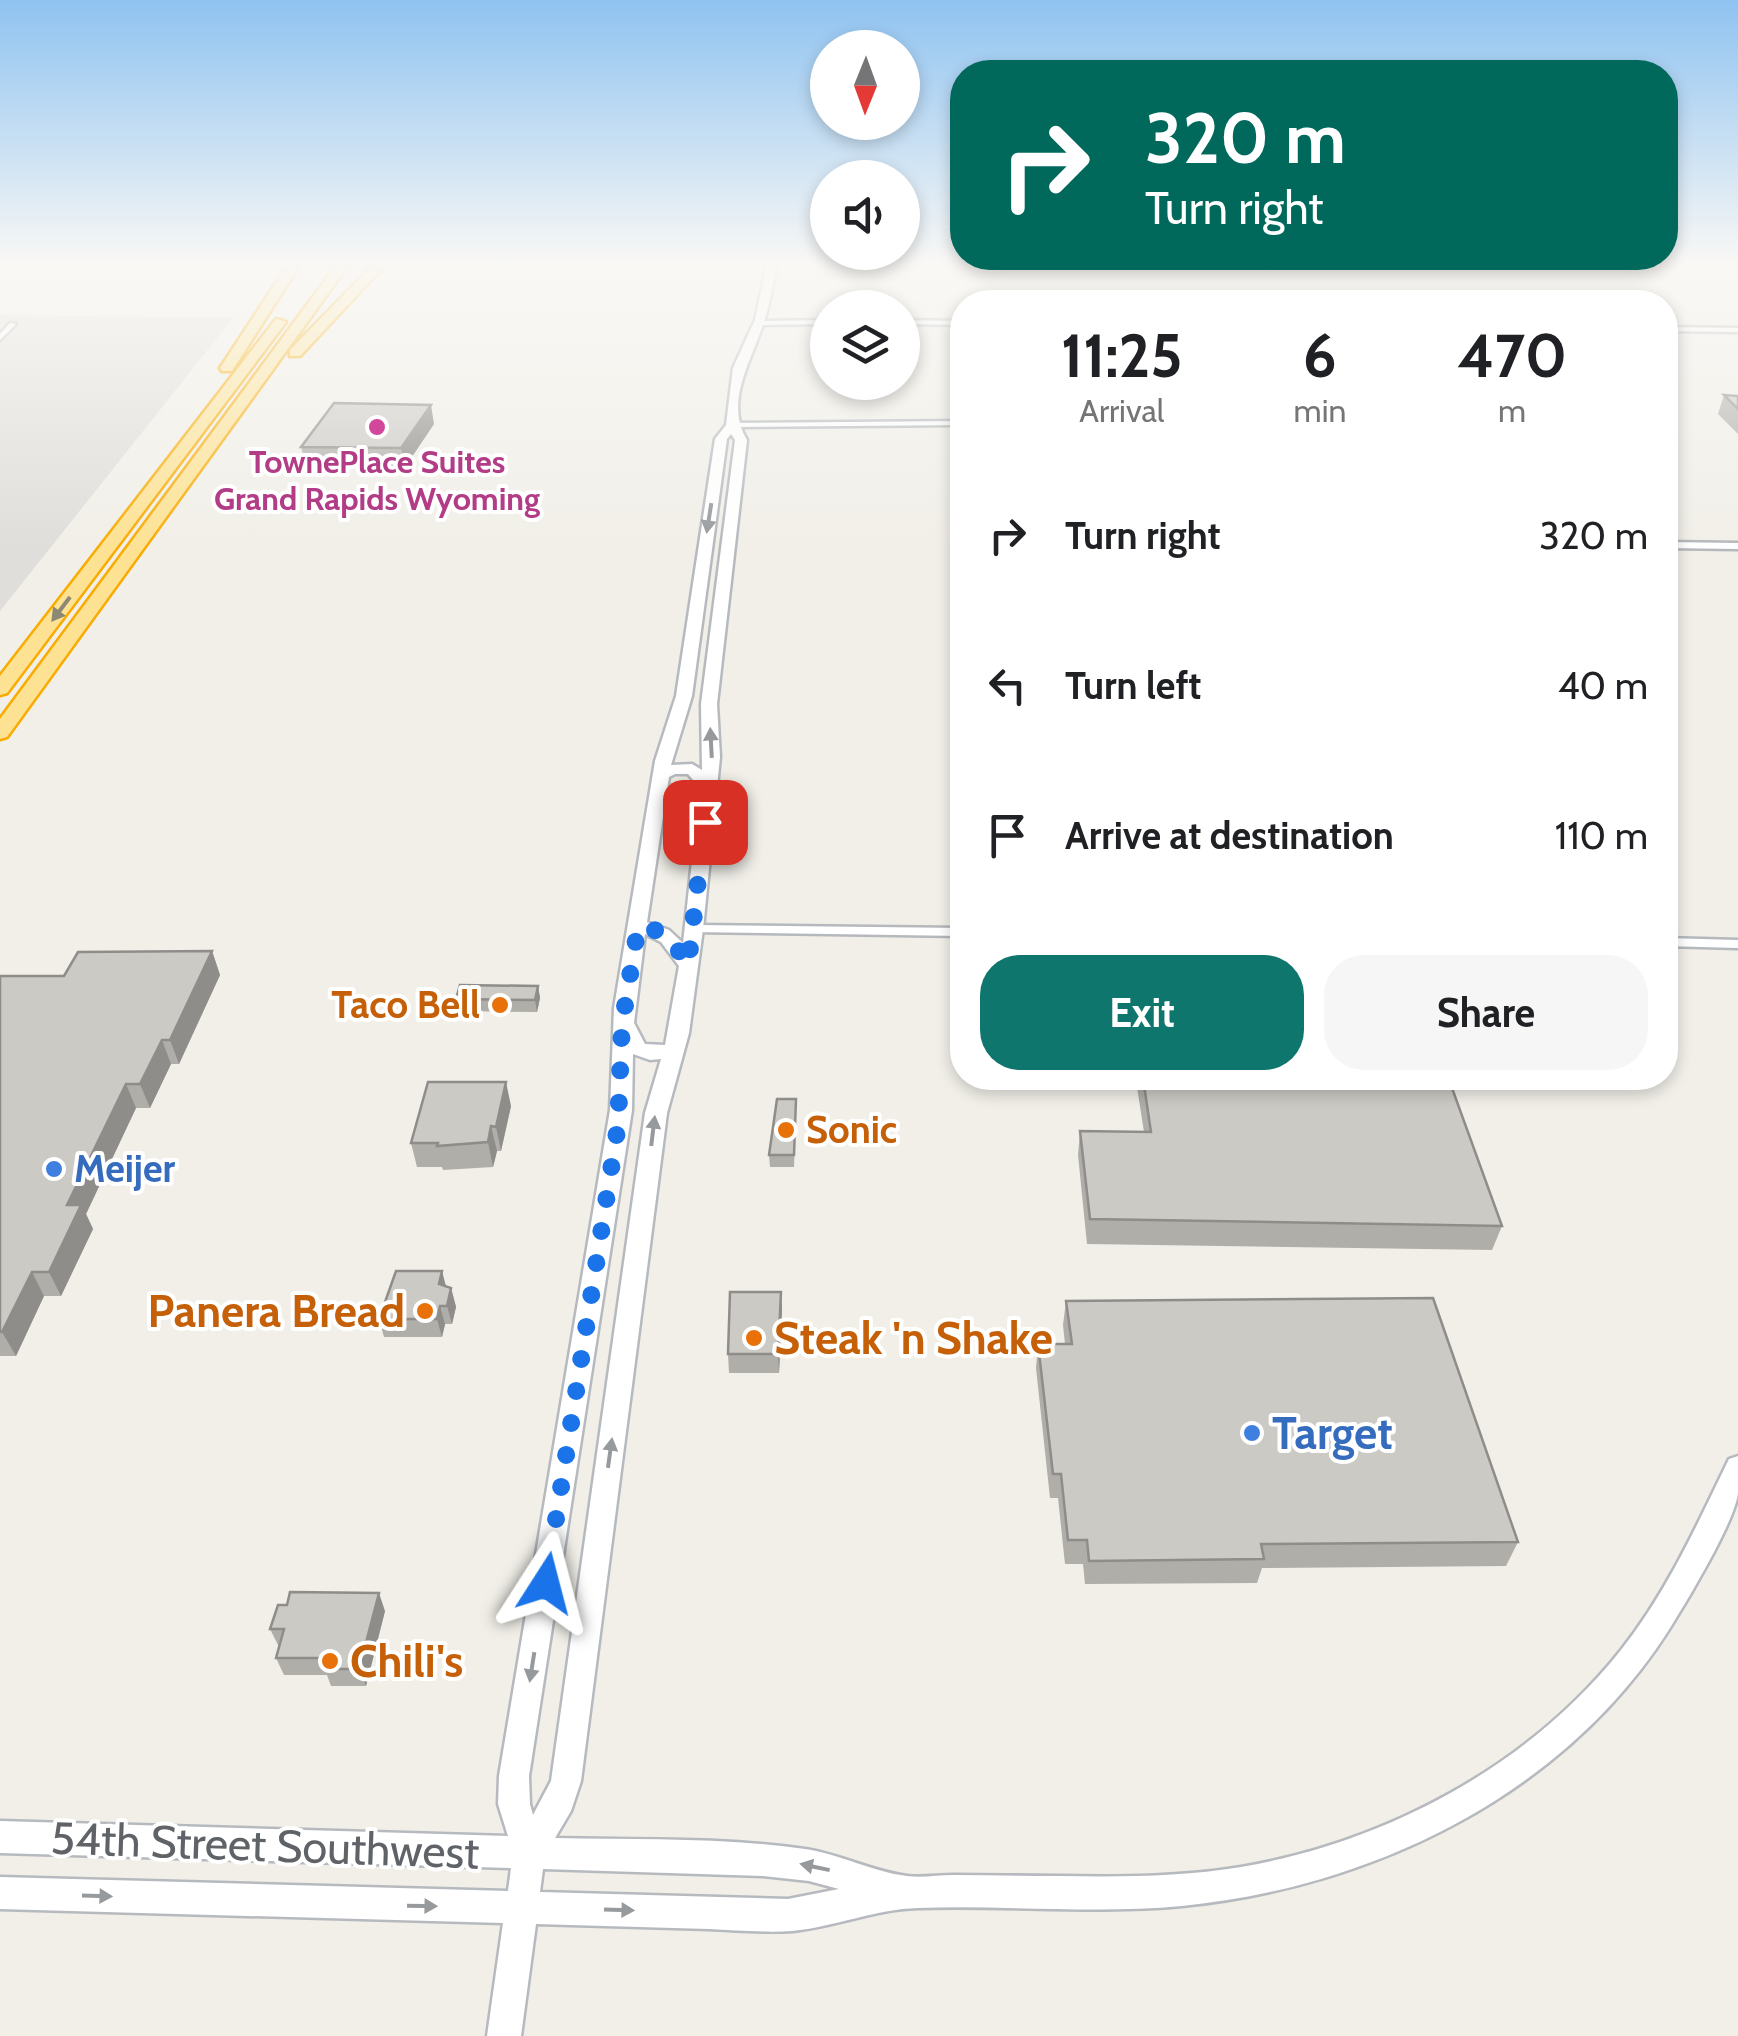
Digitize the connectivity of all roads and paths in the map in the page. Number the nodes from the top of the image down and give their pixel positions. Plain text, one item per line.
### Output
1 (233, 358) edge
2 (253, 358) edge
3 (274, 358) edge
4 (292, 358) edge
5 (742, 358) edge
6 (950, 423) edge
7 (732, 425) junction
8 (113, 541) junction
9 (1678, 545) edge
10 (1738, 546) edge
11 (92, 606) junction
12 (689, 658) junction
13 (712, 674) junction
14 (3, 685) edge
15 (0, 732) edge
16 (661, 774) junction
17 (709, 787) junction
18 (638, 927) junction
19 (694, 929) junction
20 (950, 932) edge
21 (1678, 942) edge
22 (1738, 944) edge
23 (688, 965) junction
24 (622, 1015) junction
25 (675, 1049) junction
26 (1738, 1467) edge
27 (0, 1837) edge
28 (530, 1852) junction
29 (0, 1892) edge
30 (909, 1892) junction
31 (522, 1909) junction
32 (504, 2036) edge

1 - 8 highway
2 - 8 highway
3 - 11 highway
4 - 11 highway
5 - 7 main road
6 - 7 street
7 -> 12 main road
7 - 13 main road
8 -> 14 highway
9 - 10 street
11 - 15 highway
12 - 13 main road
12 - 16 main road
17 -> 13 main road
16 - 17 main road
16 - 18 main road
17 - 19 main road
18 - 23 main road
18 - 24 main road
19 - 20 street
19 - 23 main road
21 - 22 street
23 - 25 main road
24 - 25 main road
24 -> 28 main road
28 -> 25 main road
26 - 30 main road
27 - 28 main road, 54th Street Southwest
30 -> 28 main road, 54th Street Southwest
28 - 31 main road
29 -> 31 main road, 54th Street Southwest
31 -> 30 main road, 54th Street Southwest
31 - 32 main road

